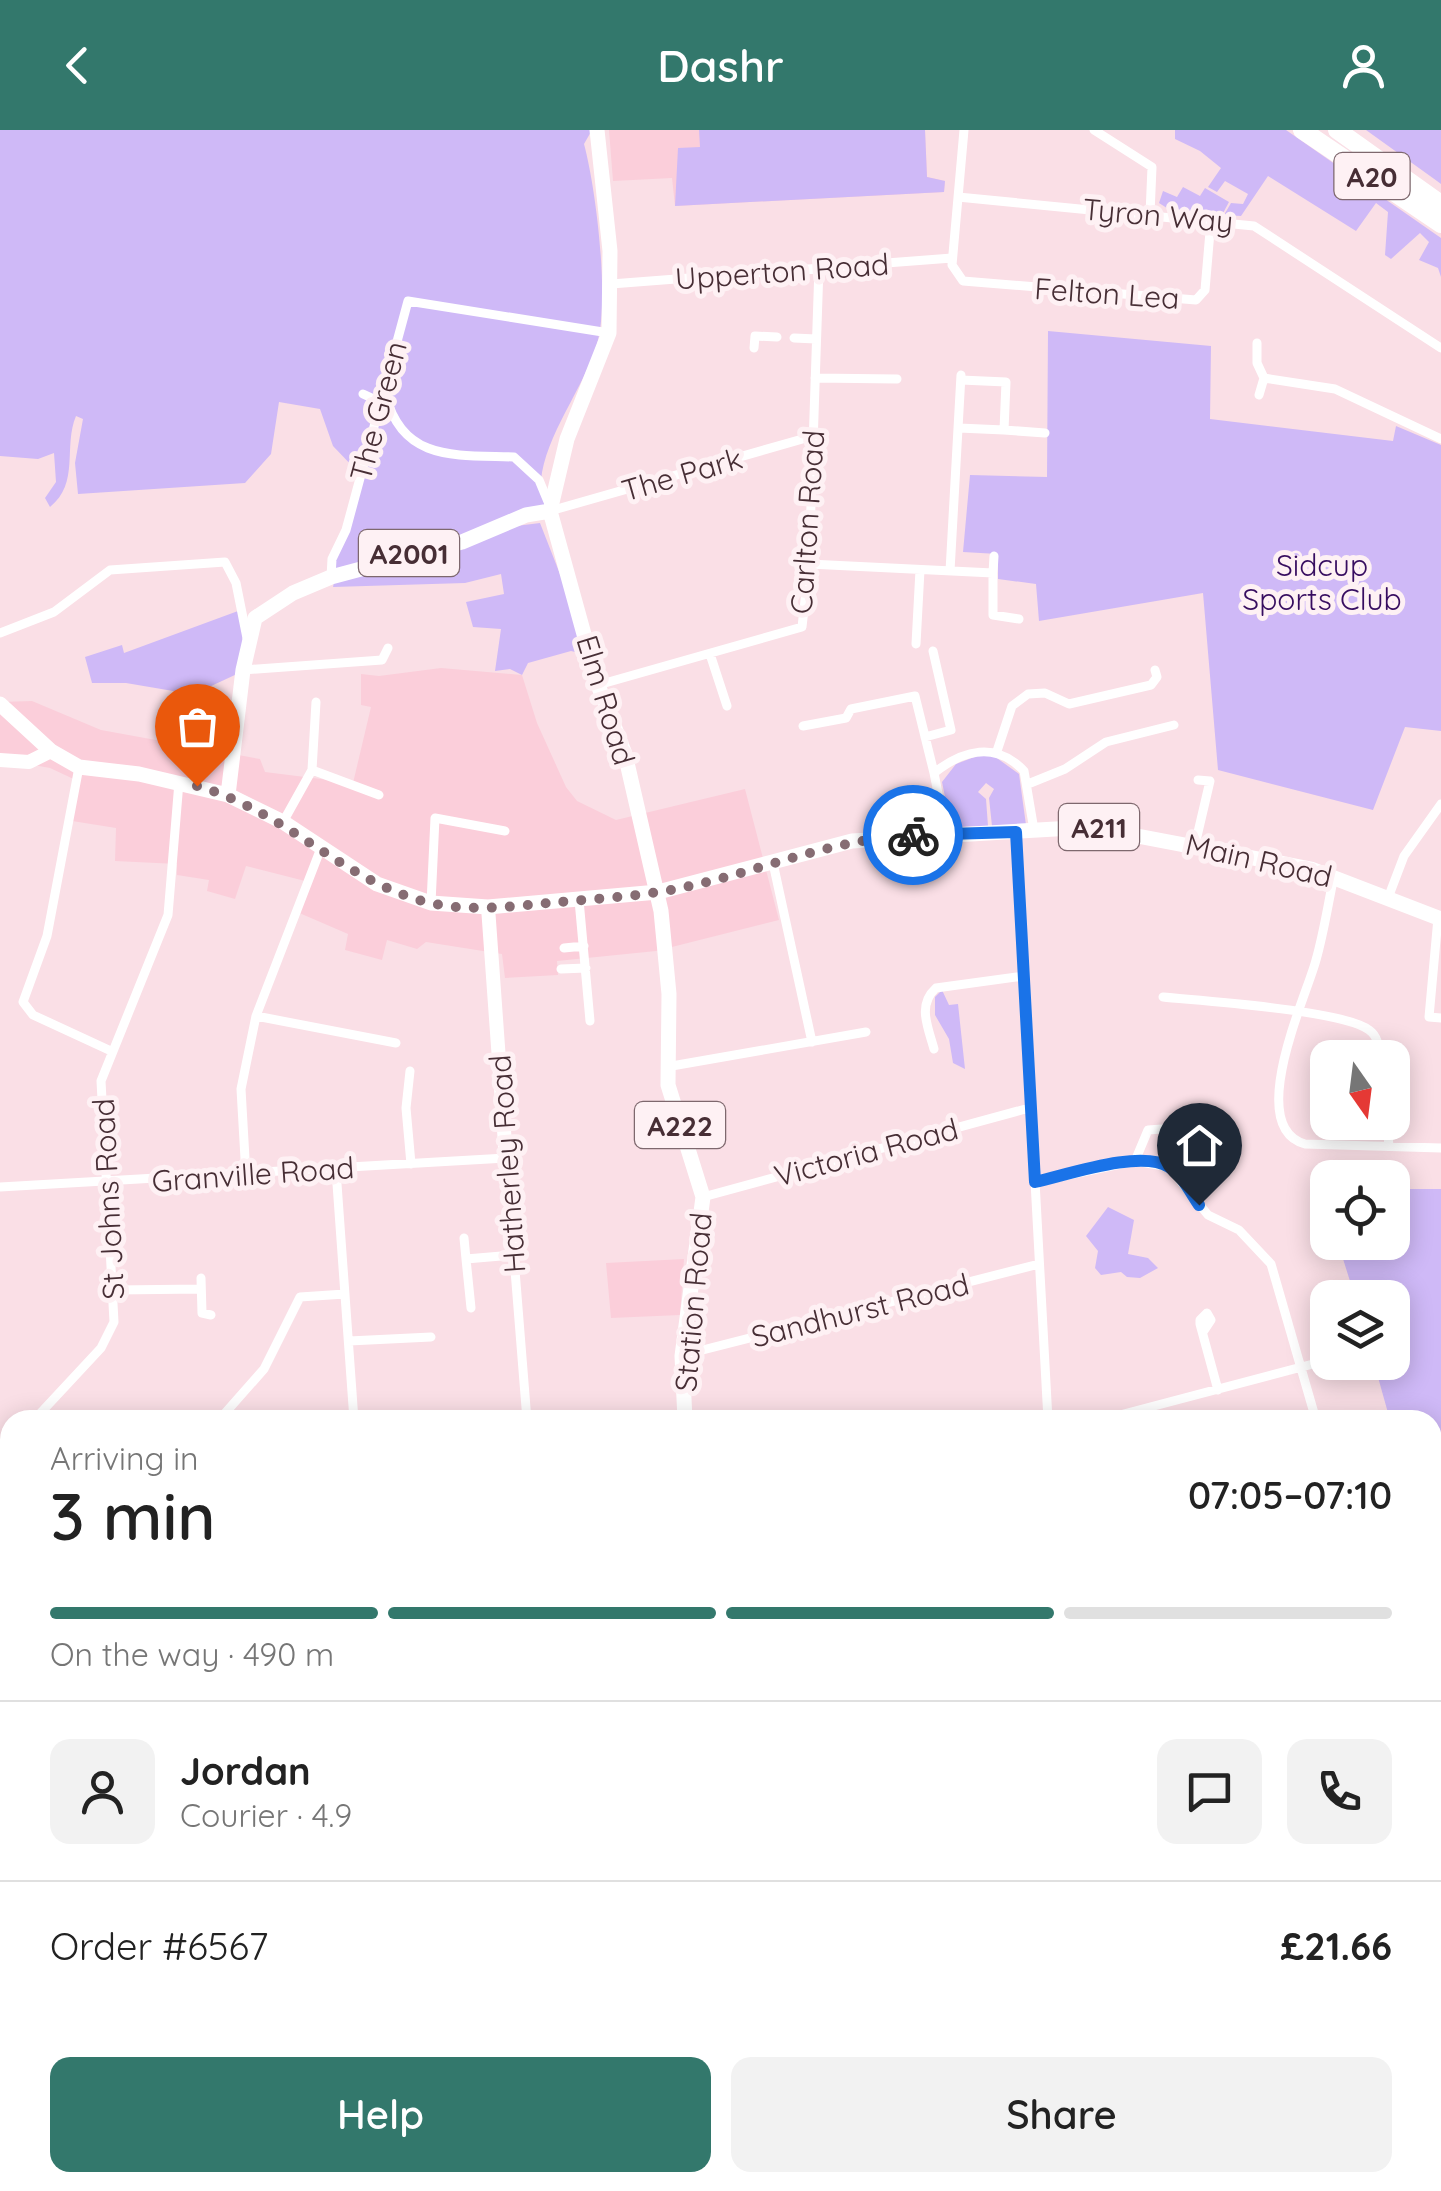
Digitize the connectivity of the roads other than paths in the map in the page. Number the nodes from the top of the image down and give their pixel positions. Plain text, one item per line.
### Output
1 (597, 130) edge
2 (964, 130) edge
3 (1094, 130) edge
4 (1302, 130) edge
5 (1337, 130) edge
6 (958, 198) junction
7 (1441, 204) edge
8 (1150, 214) junction
9 (1211, 220) junction
10 (1441, 224) edge
11 (952, 258) junction
12 (819, 267) junction
13 (611, 284) junction
14 (610, 332) junction
15 (777, 337) dead end
16 (794, 338) dead end
17 (816, 339) junction
18 (1257, 344) dead end
19 (754, 348) dead end
20 (1441, 348) edge
21 (815, 378) junction
22 (1264, 378) junction
23 (897, 379) dead end
24 (362, 394) dead end
25 (385, 394) junction
26 (1259, 395) dead end
27 (959, 428) junction
28 (1004, 430) junction
29 (1045, 432) dead end
30 (813, 436) junction
31 (1441, 439) edge
32 (549, 503) junction
33 (994, 556) dead end
34 (809, 564) junction
35 (920, 570) junction
36 (950, 571) junction
37 (994, 573) junction
38 (331, 577) junction
39 (1019, 619) dead end
40 (0, 634) edge
41 (916, 644) dead end
42 (248, 645) junction
43 (388, 648) dead end
44 (933, 651) dead end
45 (710, 654) junction
46 (243, 670) junction
47 (1155, 670) dead end
48 (598, 686) junction
49 (316, 702) dead end
50 (0, 704) edge
51 (727, 706) dead end
52 (1174, 725) dead end
53 (803, 726) dead end
54 (924, 737) junction
55 (51, 751) junction
56 (997, 751) junction
57 (0, 760) edge
58 (79, 767) junction
59 (312, 770) junction
60 (934, 773) junction
61 (1198, 780) dead end
62 (179, 782) junction
63 (1028, 784) junction
64 (228, 795) junction
65 (379, 795) dead end
66 (1441, 804) edge
67 (284, 822) junction
68 (1034, 830) junction
69 (505, 831) dead end
70 (1016, 832) junction
71 (946, 834) junction
72 (1195, 845) junction
73 (321, 848) junction
74 (773, 862) junction
75 (1334, 876) junction
76 (658, 892) junction
77 (1388, 898) junction
78 (580, 900) junction
79 (431, 903) junction
80 (488, 907) junction
81 (1440, 918) edge
82 (584, 946) junction
83 (564, 948) dead end
84 (586, 968) junction
85 (561, 970) dead end
86 (1023, 976) junction
87 (1163, 996) dead end
88 (1296, 1012) junction
89 (256, 1016) junction
90 (1441, 1018) edge
91 (590, 1021) dead end
92 (866, 1032) dead end
93 (1377, 1040) edge
94 (812, 1042) junction
95 (396, 1043) dead end
96 (934, 1048) dead end
97 (112, 1051) junction
98 (666, 1067) junction
99 (410, 1071) dead end
100 (1029, 1108) junction
101 (1388, 1140) edge
102 (1389, 1146) junction
103 (1441, 1148) edge
104 (506, 1158) junction
105 (1135, 1160) junction
106 (410, 1164) junction
107 (336, 1170) junction
108 (1178, 1174) junction
109 (246, 1176) junction
110 (1035, 1182) junction
111 (108, 1184) junction
112 (0, 1187) edge
113 (703, 1197) junction
114 (464, 1238) dead end
115 (514, 1255) junction
116 (466, 1259) junction
117 (1038, 1264) junction
118 (116, 1290) junction
119 (345, 1294) junction
120 (471, 1308) dead end
121 (212, 1316) dead end
122 (1203, 1332) dead end
123 (430, 1337) dead end
124 (349, 1341) junction
125 (682, 1356) junction
126 (1310, 1365) edge
127 (1301, 1368) junction
128 (1218, 1390) junction
129 (43, 1410) edge
130 (228, 1410) edge
131 (353, 1410) edge
132 (526, 1410) edge
133 (685, 1410) edge
134 (1047, 1410) edge
135 (1140, 1410) edge
136 (1313, 1410) edge

1 - 13 main road
2 - 6 street
3 - 8 street
4 - 10 highway, A20
5 - 7 highway, A20
6 - 8 street, Tyron Way
6 - 11 street
8 - 9 street, Tyron Way
9 - 11 street, Felton Lea
9 - 20 street, Tyron Way
11 - 12 street, Upperton Road
12 - 13 street, Upperton Road
12 - 17 street, Carlton Road
13 - 14 main road
14 - 25 street, The Green
14 - 32 main road
15 - 19 street
16 - 17 street
17 - 21 street, Carlton Road
18 - 22 street
21 - 23 street
21 - 30 street, Carlton Road
22 - 26 street
22 - 31 street
24 - 25 street
25 - 32 street
25 - 38 street, The Green
27 - 28 street
27 - 28 street
27 - 36 street
28 - 29 street
30 - 32 street, The Park
30 - 34 street, Carlton Road
32 - 38 main road, A2001
32 - 48 main road, Elm Road / A222
33 - 37 street
34 - 35 street
34 - 45 street, Carlton Road
35 - 36 street
35 - 41 street
36 - 37 street
37 - 39 street
38 - 42 main road, A2001
40 - 42 street
42 - 46 main road, A2001
43 - 46 street
44 - 54 street
45 - 48 street, Carlton Road
45 - 51 street
46 - 64 main road, A2001
47 - 56 street
48 - 76 main road, Elm Road / A222
49 - 59 street
50 - 55 main road, A211
52 - 63 street
53 - 54 street
54 - 60 street
55 - 57 street
55 - 58 main road, A211
56 - 60 street
56 - 63 street
58 - 62 main road, A211
58 - 97 street
59 - 65 street
59 - 67 street
60 - 71 street
61 - 72 street
62 - 64 main road, A211
62 - 97 street, St Johns Road
63 - 68 street
64 - 67 main road, A211
66 - 77 street
67 - 73 main road, A211
68 - 70 main road, Main Road / A211
68 - 72 main road, Main Road / A211
69 - 79 street
70 - 71 main road, Main Road / A211
70 - 86 street
71 - 74 main road, Main Road / A211
72 - 75 main road, Main Road / A211
73 - 79 main road, A211
73 - 89 street
74 - 76 main road, Main Road / A211
74 - 94 street
75 - 77 main road, Main Road / A211
75 - 88 street
76 - 78 main road, A211
76 - 98 main road, Station Road / A222
77 - 81 main road, Main Road / A211
78 - 80 main road, A211
78 - 82 street
79 - 80 main road, A211
80 - 104 street, Hatherley Road
81 - 90 street
82 - 83 street
82 - 84 street
84 - 85 street
84 - 91 street
86 - 96 street
86 - 100 street
87 - 88 street
88 - 93 street
88 - 102 street
89 - 95 street
89 - 109 street
92 - 94 street
94 - 98 street
97 - 111 street, St Johns Road
98 - 113 main road, Station Road / A222
99 - 106 street
100 - 110 street
100 - 113 street, Victoria Road
101 - 102 street
102 - 103 street
104 - 106 street, Granville Road
104 - 115 street, Hatherley Road
105 - 108 street
105 - 108 street
105 - 110 street
106 - 107 street, Granville Road
107 - 109 street, Granville Road
107 - 119 street
108 - 127 street
109 - 111 street, Granville Road
110 - 117 street
111 - 112 street, Granville Road
111 - 118 street, St Johns Road
113 - 125 main road, Station Road / A222
114 - 116 street
115 - 116 street
115 - 132 street, Hatherley Road
116 - 120 street
117 - 125 street, Sandhurst Road
117 - 134 street
118 - 121 street
118 - 129 street, St Johns Road
119 - 124 street
119 - 130 street
122 - 128 street
123 - 124 street
124 - 131 street
125 - 133 main road, Station Road / A222
126 - 127 street
127 - 128 street
127 - 136 street
128 - 135 street

